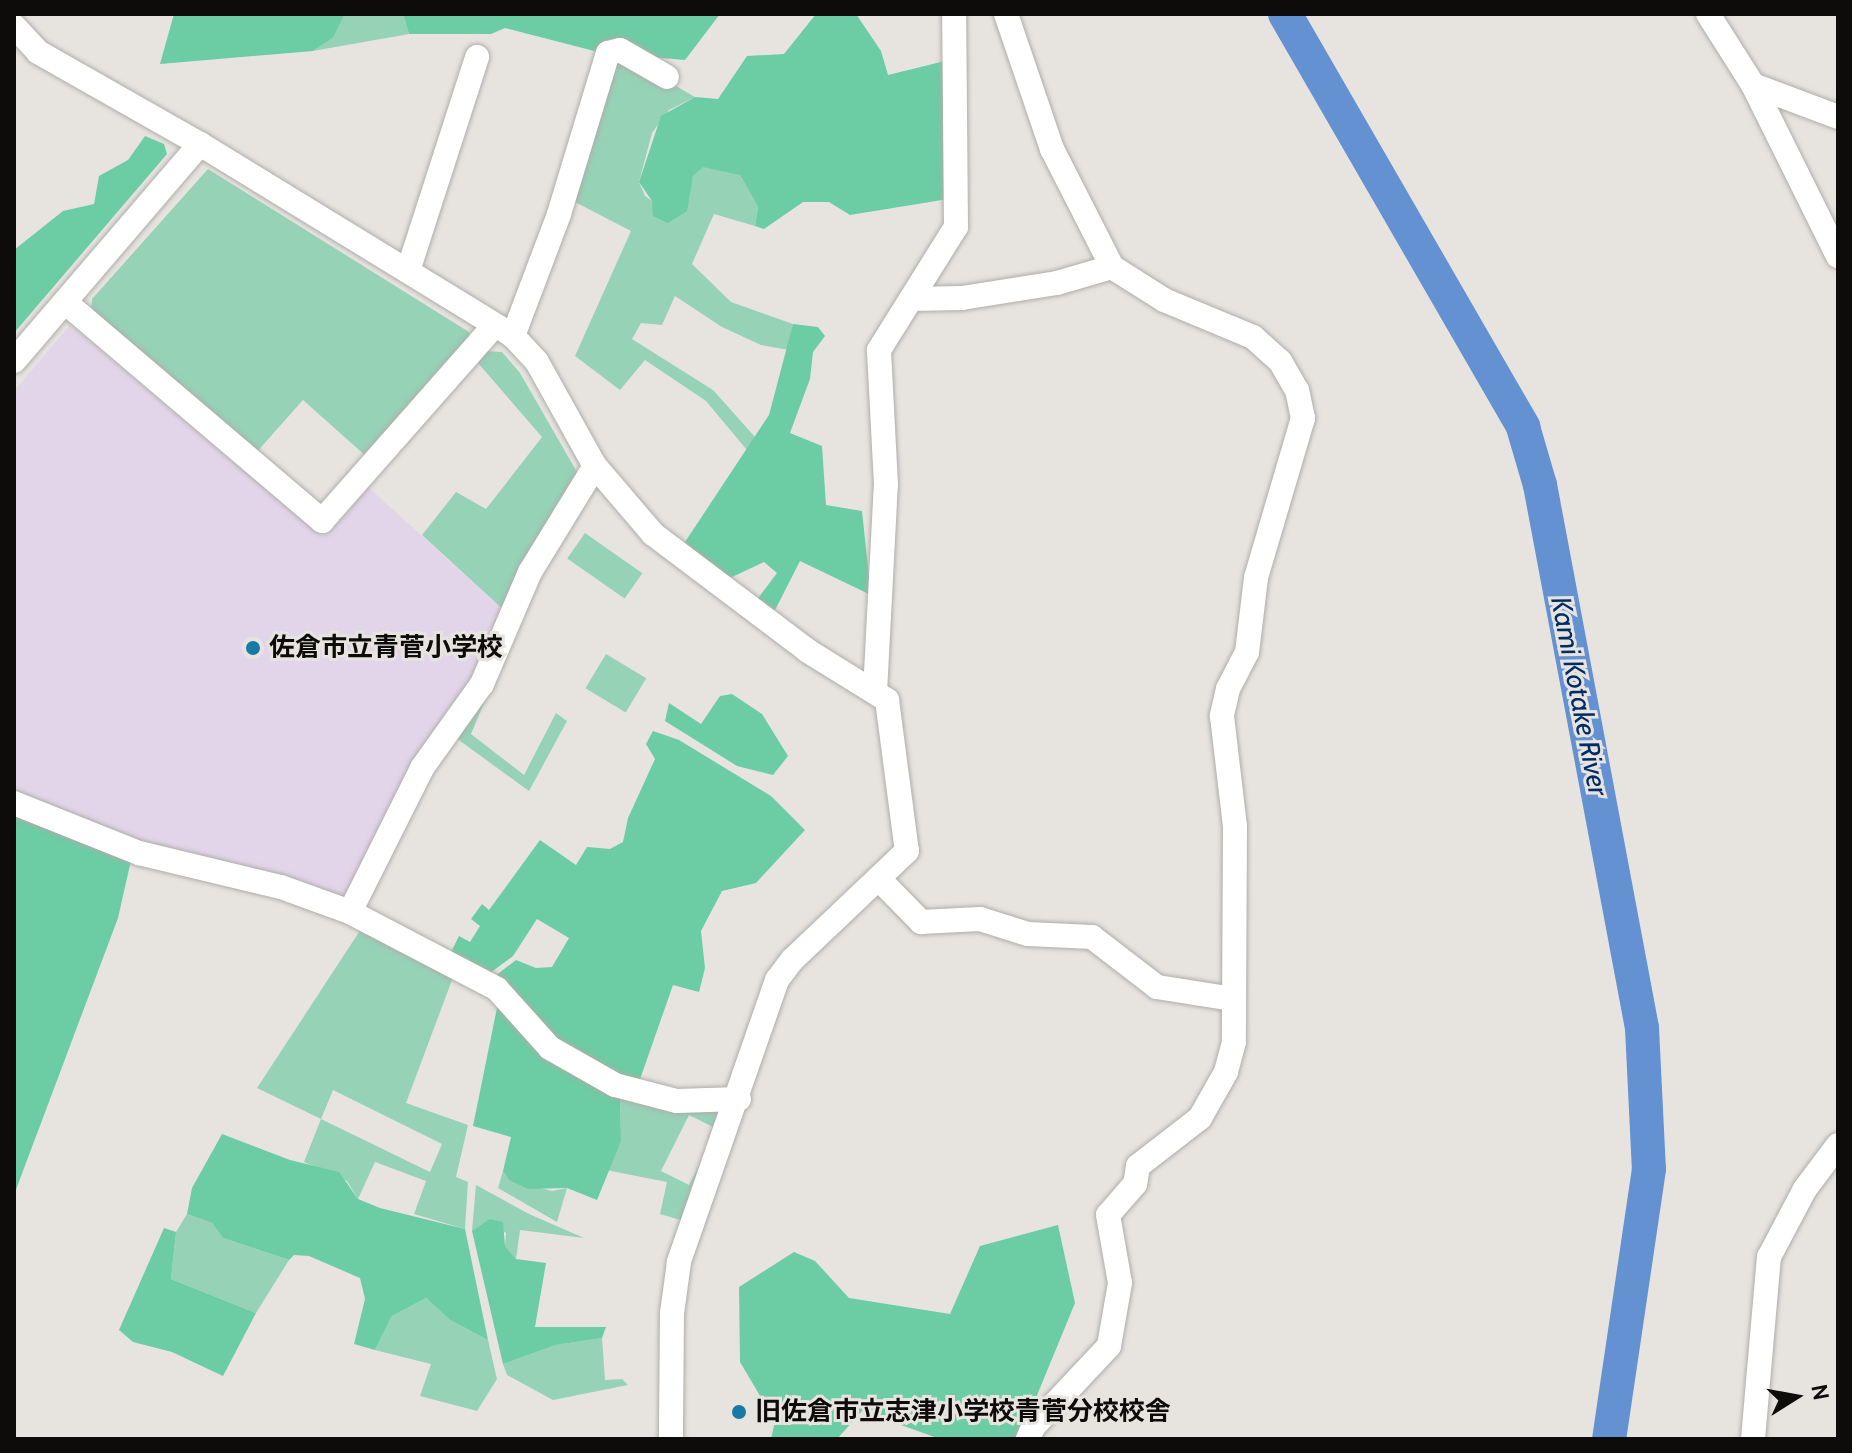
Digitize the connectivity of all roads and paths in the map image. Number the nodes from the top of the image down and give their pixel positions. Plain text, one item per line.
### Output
1 (954, 14) edge
2 (1006, 14) edge
3 (1708, 14) edge
4 (14, 26) edge
5 (477, 57) dead end
6 (667, 77) dead end
7 (1753, 85) junction
8 (1838, 117) edge
9 (200, 144) junction
10 (1838, 256) edge
11 (1112, 267) junction
12 (408, 271) junction
13 (911, 299) junction
14 (65, 302) junction
15 (504, 330) junction
16 (14, 361) edge
17 (595, 466) junction
18 (875, 692) junction
19 (14, 803) edge
20 (880, 880) junction
21 (350, 912) junction
22 (1233, 999) junction
23 (739, 1099) junction
24 (1838, 1145) edge
25 (671, 1439) edge
26 (1028, 1439) edge
27 (1753, 1439) edge

1 - 13 street
2 - 11 street
3 - 7 street
4 - 9 street
5 - 12 street
6 - 15 street
7 - 8 street
7 - 10 street
9 - 12 street
9 - 14 street
11 - 13 street
11 - 22 street
12 - 15 street
13 - 18 street
14 - 15 street
14 - 16 street
15 - 17 street
17 - 18 street
17 - 21 street
18 - 20 street
19 - 21 street
20 - 22 street
20 - 23 street
21 - 23 street
22 - 26 street
23 - 25 street
24 - 27 street

